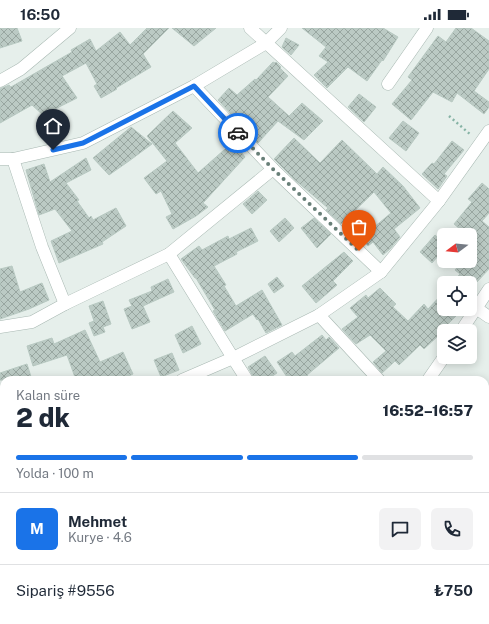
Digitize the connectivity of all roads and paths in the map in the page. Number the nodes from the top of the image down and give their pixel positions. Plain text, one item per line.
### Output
1 (70, 28) edge
2 (250, 28) edge
3 (281, 28) edge
4 (427, 28) edge
5 (266, 44) junction
6 (0, 81) edge
7 (388, 84) dead end
8 (194, 86) junction
9 (449, 116) dead end
10 (489, 131) edge
11 (480, 143) junction
12 (0, 159) edge
13 (13, 159) junction
14 (273, 169) junction
15 (439, 201) junction
16 (169, 254) junction
17 (381, 272) junction
18 (489, 289) edge
19 (65, 304) junction
20 (477, 307) edge
21 (477, 309) edge
22 (318, 315) junction
23 (489, 316) edge
24 (0, 327) edge
25 (233, 358) junction
26 (439, 364) edge
27 (191, 376) edge
28 (244, 376) edge
29 (375, 376) edge
30 (431, 376) edge

1 - 6 street
2 - 5 street
3 - 5 street
4 - 7 street
5 - 8 street
5 - 15 street
8 - 13 street
8 - 14 street
9 - 11 path
10 - 11 street
11 - 15 street
12 - 13 street
13 - 19 street
14 - 16 street
14 - 17 street
15 - 17 street
16 - 19 street
16 - 25 street
17 - 22 street
18 - 20 street
19 - 24 street
21 - 23 street
22 - 25 street
22 - 29 street
25 - 27 street
25 - 28 street
26 - 30 street

